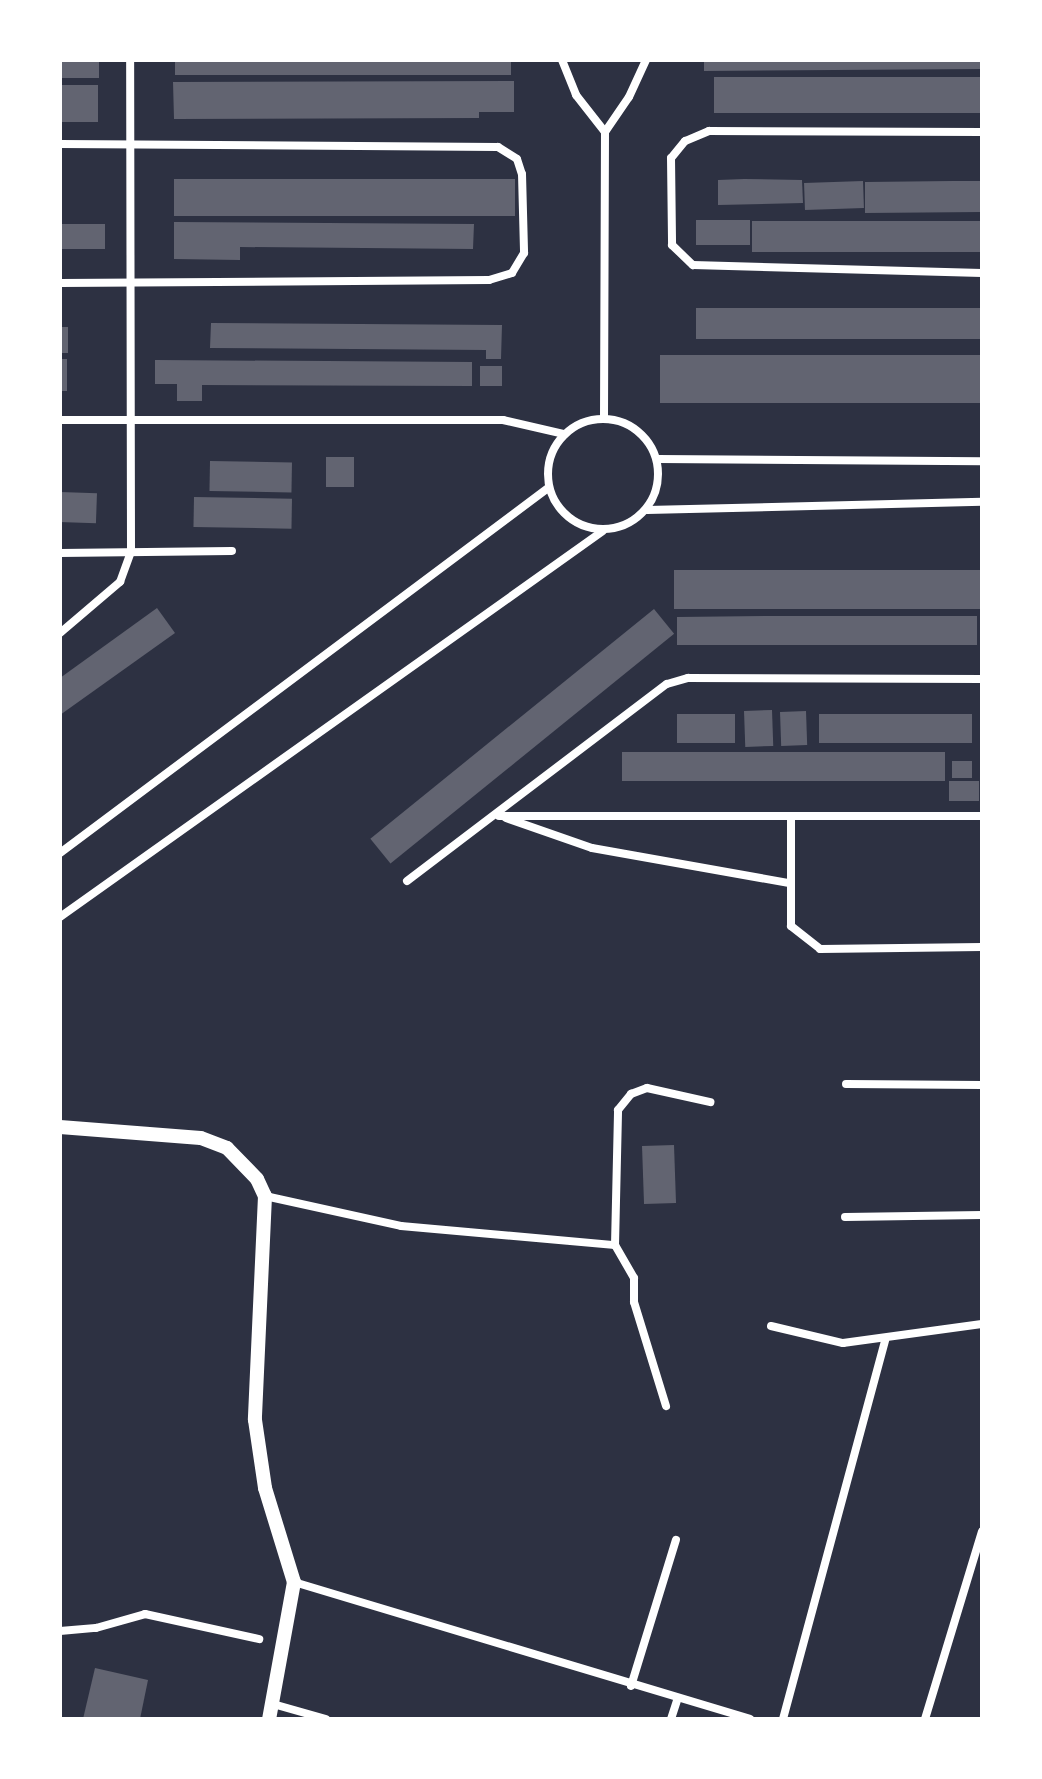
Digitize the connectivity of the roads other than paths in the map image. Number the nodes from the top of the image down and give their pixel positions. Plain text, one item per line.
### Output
1 (130, 60) edge
2 (562, 60) edge
3 (646, 60) edge
4 (605, 132) junction
5 (982, 132) edge
6 (60, 144) edge
7 (131, 145) junction
8 (982, 273) edge
9 (60, 283) edge
10 (131, 283) junction
11 (604, 418) junction
12 (131, 419) junction
13 (60, 420) edge
14 (564, 434) junction
15 (658, 459) junction
16 (982, 461) edge
17 (548, 488) junction
18 (982, 502) edge
19 (647, 510) junction
20 (603, 531) junction
21 (232, 551) dead end
22 (131, 552) junction
23 (60, 553) edge
24 (60, 633) edge
25 (982, 679) edge
26 (498, 816) junction
27 (982, 816) edge
28 (791, 817) junction
29 (60, 853) edge
30 (407, 881) dead end
31 (788, 883) junction
32 (60, 917) edge
33 (982, 947) edge
34 (846, 1084) dead end
35 (982, 1085) edge
36 (710, 1102) dead end
37 (60, 1127) edge
38 (265, 1196) junction
39 (982, 1215) edge
40 (845, 1217) dead end
41 (615, 1245) junction
42 (982, 1324) edge
43 (771, 1326) dead end
44 (885, 1340) junction
45 (666, 1406) dead end
46 (982, 1531) edge
47 (676, 1540) dead end
48 (294, 1582) junction
49 (60, 1631) edge
50 (259, 1639) dead end
51 (631, 1686) junction
52 (677, 1700) junction
53 (271, 1712) edge
54 (326, 1719) edge
55 (671, 1719) edge
56 (750, 1719) edge
57 (783, 1719) edge
58 (925, 1719) edge

1 - 7 street
2 - 4 street
3 - 4 street
4 - 11 street
5 - 8 street
6 - 7 street
7 - 10 street
7 - 10 street
9 - 10 street
10 - 12 street
11 - 14 street
11 - 15 street
12 - 13 street
12 - 14 street
12 - 22 street
14 - 17 street
15 - 16 street
15 - 19 street
17 - 20 street
17 - 29 street
18 - 19 street
19 - 20 street
20 - 32 street
21 - 22 street
22 - 23 street
22 - 24 street
25 - 26 street
26 - 28 street
26 - 30 street
26 - 31 street
27 - 28 street
28 - 31 street
31 - 33 street
34 - 35 street
36 - 41 street
37 - 38 street
38 - 41 street
38 - 48 street
39 - 40 street
41 - 45 street
42 - 44 street
43 - 44 street
44 - 57 street
46 - 58 street
47 - 51 street
48 - 51 street
48 - 53 street
49 - 50 street
51 - 52 street
52 - 55 street
52 - 56 street
53 - 54 street

